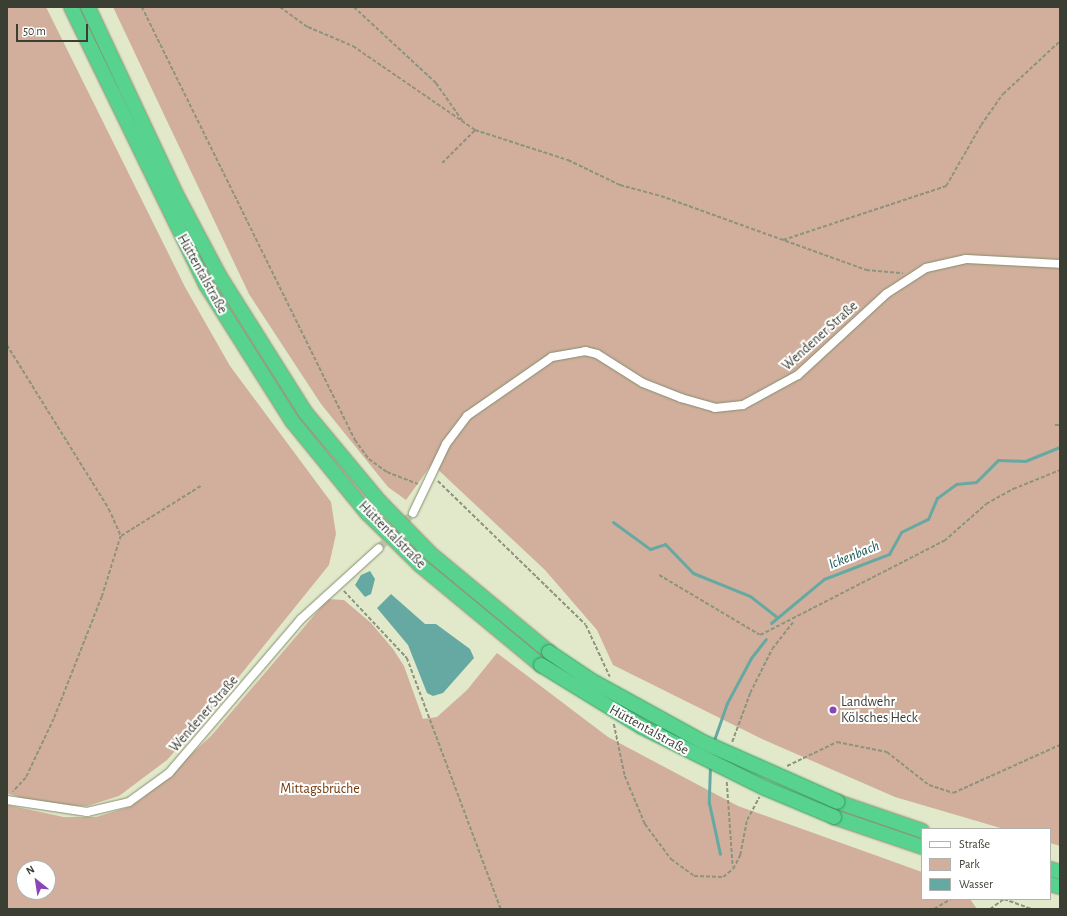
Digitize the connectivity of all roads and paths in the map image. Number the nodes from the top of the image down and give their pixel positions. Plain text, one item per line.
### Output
1 (71, 7) edge
2 (88, 7) edge
3 (142, 7) edge
4 (280, 7) edge
5 (354, 7) edge
6 (1060, 41) edge
7 (464, 123) junction
8 (475, 130) junction
9 (442, 163) dead end
10 (782, 240) junction
11 (1060, 264) edge
12 (914, 274) junction
13 (7, 345) edge
14 (1060, 425) edge
15 (1055, 426) dead end
16 (1060, 470) edge
17 (432, 476) junction
18 (202, 485) dead end
19 (427, 488) junction
20 (413, 512) tunnel mouth
21 (121, 536) junction
22 (379, 548) tunnel mouth
23 (659, 575) dead end
24 (337, 584) junction
25 (795, 620) junction
26 (610, 684) dead end
27 (614, 721) dead end
28 (1060, 745) edge
29 (732, 749) dead end
30 (783, 770) dead end
31 (728, 779) dead end
32 (762, 792) dead end
33 (9, 797) edge
34 (921, 831) edge
35 (921, 847) edge
36 (733, 869) junction
37 (949, 900) edge
38 (1003, 900) edge
39 (1007, 900) edge
40 (501, 909) edge
41 (934, 909) edge
42 (990, 909) edge
43 (1031, 909) edge

1 - 35 highway, Hüttentalstraße, bridge
2 - 34 highway, Hüttentalstraße, bridge
3 - 19 path
4 - 7 path
5 - 7 path
6 - 10 path
7 - 8 path
8 - 9 path
8 - 10 path
10 - 12 path
11 - 12 street, Wendener Straße
12 - 17 street, Wendener Straße
13 - 21 path
14 - 15 path
16 - 25 path
17 - 19 street, Wendener Straße
17 - 26 path
18 - 21 path
19 - 20 street, Wendener Straße
21 - 33 path
22 - 24 street, Wendener Straße
23 - 25 path
24 - 33 street, Wendener Straße
24 - 40 path
25 - 29 path
27 - 36 path
28 - 30 path
31 - 36 path
32 - 36 path
37 - 41 path
38 - 42 path
39 - 43 path

